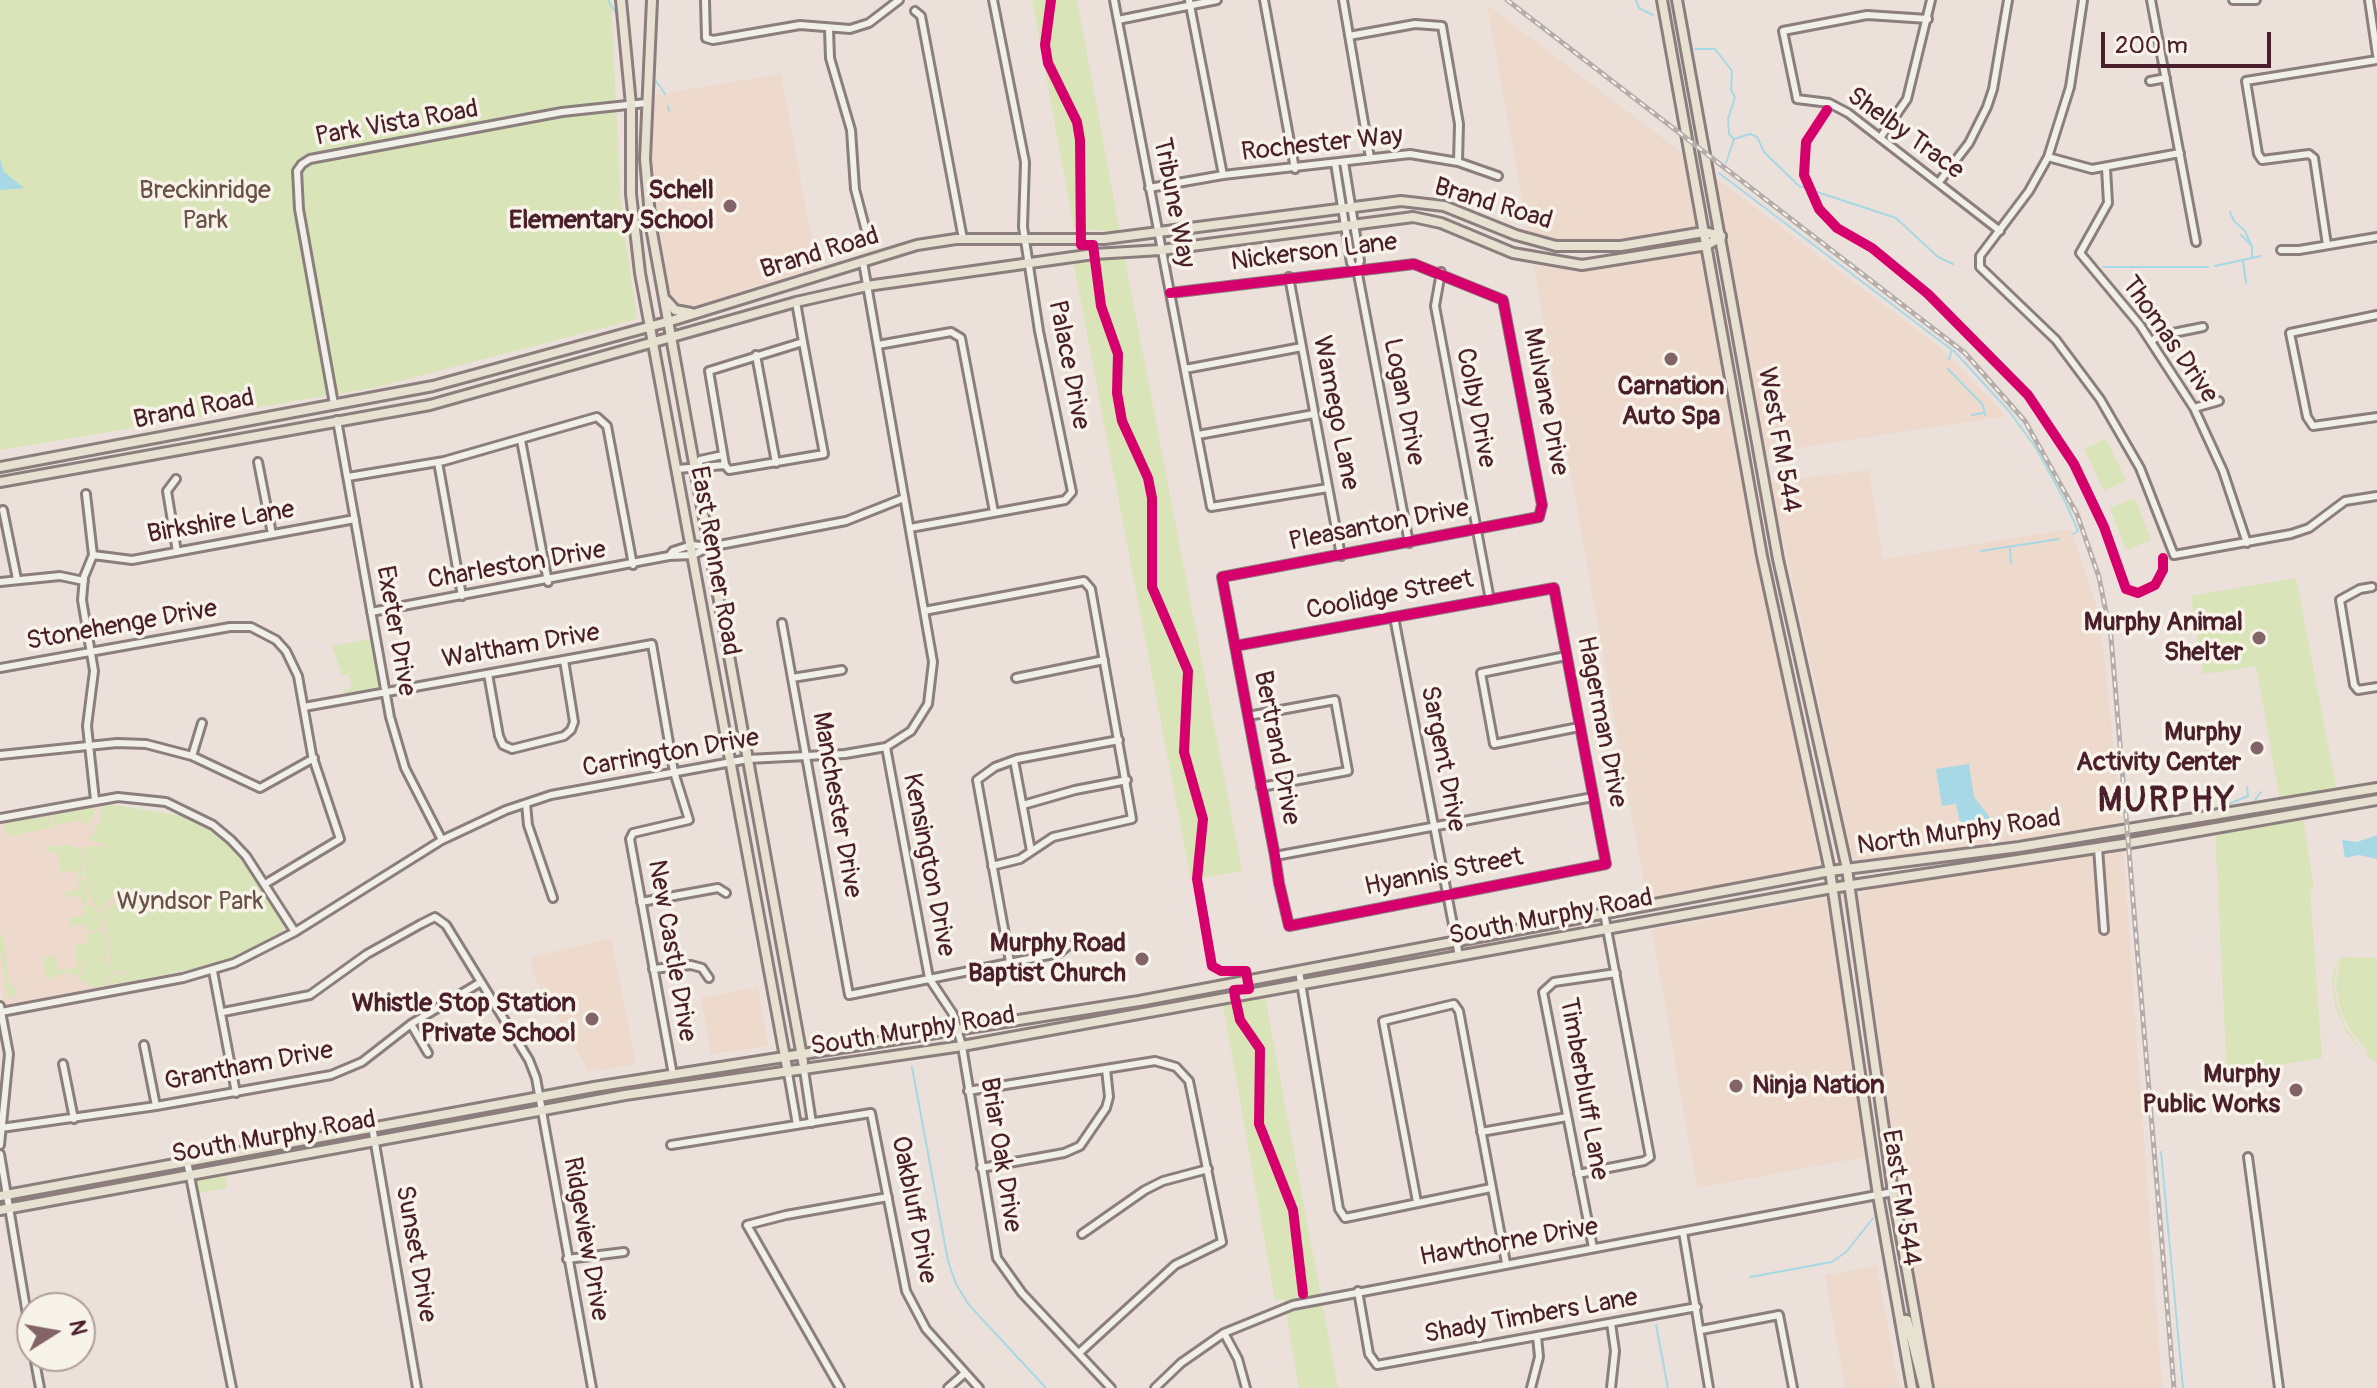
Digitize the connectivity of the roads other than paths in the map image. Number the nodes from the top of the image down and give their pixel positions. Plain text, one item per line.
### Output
1 (621, 0) edge
2 (652, 0) edge
3 (705, 0) edge
4 (899, 0) edge
5 (993, 0) edge
6 (1114, 0) edge
7 (1217, 0) edge
8 (1264, 0) edge
9 (1343, 0) edge
10 (1662, 0) edge
11 (1677, 0) edge
12 (1931, 0) edge
13 (2008, 0) edge
14 (2083, 0) edge
15 (2151, 0) edge
16 (2233, 0) edge
17 (2256, 0) edge
18 (2369, 0) edge
19 (1189, 3) edge
20 (915, 11) dead end
21 (1928, 19) junction
22 (1118, 20) junction
23 (829, 29) junction
24 (1349, 36) junction
25 (2377, 58) edge
26 (2166, 78) junction
27 (2150, 81) dead end
28 (646, 103) junction
29 (631, 105) junction
30 (1880, 138) junction
31 (2180, 153) junction
32 (2048, 157) junction
33 (1370, 158) junction
34 (1344, 162) junction
35 (1458, 162) junction
36 (1335, 163) junction
37 (2106, 168) junction
38 (1295, 169) junction
39 (1223, 175) junction
40 (1498, 176) dead end
41 (1939, 182) junction
42 (1149, 188) junction
43 (1346, 207) junction
44 (1349, 223) junction
45 (866, 231) dead end
46 (2000, 231) junction
47 (1704, 232) junction
48 (1158, 234) junction
49 (1721, 236) junction
50 (2377, 237) edge
51 (963, 239) junction
52 (1026, 239) junction
53 (2196, 242) dead end
54 (1707, 245) junction
55 (2327, 245) junction
56 (1621, 246) junction
57 (1161, 250) junction
58 (2281, 250) dead end
59 (1624, 261) junction
60 (863, 262) junction
61 (1030, 264) junction
62 (1357, 269) junction
63 (1441, 272) junction
64 (1289, 277) junction
65 (867, 286) junction
66 (662, 292) junction
67 (1170, 293) junction
68 (1503, 300) joint
69 (796, 302) junction
70 (696, 314) junction
71 (2377, 315) edge
72 (668, 322) junction
73 (650, 327) junction
74 (2203, 327) dead end
75 (671, 337) junction
76 (2152, 341) junction
77 (653, 342) junction
78 (803, 342) junction
79 (878, 345) junction
80 (1302, 347) junction
81 (756, 355) junction
82 (1185, 369) junction
83 (488, 371) junction
84 (1748, 387) junction
85 (493, 388) junction
86 (1732, 391) junction
87 (2219, 401) dead end
88 (334, 404) junction
89 (2194, 408) junction
90 (1314, 414) junction
91 (2377, 417) edge
92 (337, 420) junction
93 (1198, 435) junction
94 (521, 440) junction
95 (723, 455) junction
96 (258, 462) dead end
97 (438, 462) junction
98 (776, 463) junction
99 (696, 466) junction
100 (0, 467) edge
101 (726, 467) junction
102 (677, 469) junction
103 (348, 477) junction
104 (176, 479) dead end
105 (0, 482) edge
106 (1765, 486) junction
107 (1328, 488) junction
108 (1750, 489) junction
109 (86, 494) dead end
110 (2377, 496) edge
111 (904, 498) junction
112 (3, 510) dead end
113 (994, 512) junction
114 (1541, 512) joint
115 (355, 519) junction
116 (910, 528) junction
117 (1477, 529) junction
118 (272, 534) junction
119 (1409, 543) junction
120 (2247, 543) junction
121 (709, 547) junction
122 (692, 550) junction
123 (177, 552) junction
124 (93, 555) junction
125 (1341, 556) junction
126 (633, 565) junction
127 (1222, 577) joint
128 (17, 579) junction
129 (84, 581) junction
130 (0, 582) edge
131 (548, 582) junction
132 (2372, 587) dead end
133 (1554, 588) joint
134 (462, 596) junction
135 (1490, 600) junction
136 (924, 611) junction
137 (371, 612) junction
138 (1394, 617) junction
139 (782, 623) dead end
140 (652, 644) joint
141 (1235, 646) junction
142 (91, 652) junction
143 (1798, 653) junction
144 (1784, 655) junction
145 (1566, 656) junction
146 (564, 660) junction
147 (1104, 660) junction
148 (0, 668) edge
149 (842, 670) dead end
150 (488, 674) junction
151 (792, 678) junction
152 (1016, 678) dead end
153 (2377, 687) edge
154 (385, 692) junction
155 (304, 707) junction
156 (1248, 716) junction
157 (202, 723) dead end
158 (1579, 727) junction
159 (1119, 740) junction
160 (87, 746) junction
161 (886, 747) junction
162 (0, 755) edge
163 (192, 756) junction
164 (806, 756) junction
165 (314, 758) junction
166 (748, 759) junction
167 (1014, 760) junction
168 (730, 762) junction
169 (674, 772) junction
170 (1127, 780) junction
171 (1261, 787) junction
172 (2377, 788) edge
173 (1593, 797) junction
174 (2322, 797) junction
175 (95, 800) junction
176 (2377, 800) edge
177 (526, 804) junction
178 (1023, 805) junction
179 (2324, 810) junction
180 (0, 818) edge
181 (1434, 827) junction
182 (442, 840) junction
183 (2098, 848) junction
184 (2003, 849) junction
185 (1031, 851) junction
186 (1275, 856) junction
187 (2006, 862) junction
188 (1606, 864) joint
189 (992, 866) junction
190 (1847, 869) junction
191 (1830, 871) junction
192 (265, 884) junction
193 (1753, 885) junction
194 (1849, 885) junction
195 (1832, 888) junction
196 (726, 893) dead end
197 (1447, 895) junction
198 (1691, 897) junction
199 (553, 898) dead end
200 (1755, 901) junction
201 (641, 902) junction
202 (1694, 912) junction
203 (1604, 913) junction
204 (1289, 926) joint
205 (1608, 929) junction
206 (2104, 930) dead end
207 (295, 932) junction
208 (1456, 941) junction
209 (1069, 945) dead end
210 (1459, 956) junction
211 (1010, 962) junction
212 (653, 969) junction
213 (213, 971) junction
214 (1299, 971) junction
215 (1616, 973) junction
216 (709, 978) dead end
217 (929, 978) junction
218 (481, 982) junction
219 (1300, 985) junction
220 (1103, 1006) junction
221 (1, 1009) edge
222 (1868, 1010) junction
223 (1852, 1011) junction
224 (223, 1012) junction
225 (1105, 1020) junction
226 (411, 1024) junction
227 (958, 1031) junction
228 (144, 1045) dead end
229 (962, 1046) junction
230 (428, 1053) dead end
231 (802, 1057) junction
232 (785, 1059) junction
233 (63, 1064) dead end
234 (1106, 1069) junction
235 (804, 1070) junction
236 (788, 1073) junction
237 (673, 1075) junction
238 (968, 1091) junction
239 (236, 1093) junction
240 (539, 1097) junction
241 (156, 1106) junction
242 (542, 1111) junction
243 (1567, 1117) junction
244 (74, 1119) junction
245 (812, 1123) junction
246 (797, 1125) junction
247 (372, 1126) junction
248 (1, 1128) edge
249 (1481, 1132) junction
250 (374, 1141) junction
251 (0, 1145) edge
252 (671, 1145) dead end
253 (0, 1154) edge
254 (2248, 1157) dead end
255 (187, 1161) junction
256 (981, 1168) junction
257 (1208, 1169) junction
258 (189, 1173) junction
259 (1578, 1174) junction
260 (1491, 1188) junction
261 (1893, 1192) junction
262 (3, 1195) edge
263 (1878, 1195) junction
264 (888, 1197) junction
265 (1417, 1202) junction
266 (4, 1209) edge
267 (1683, 1232) junction
268 (1082, 1234) dead end
269 (1593, 1248) junction
270 (624, 1252) dead end
271 (567, 1259) junction
272 (1506, 1263) junction
273 (1358, 1291) junction
274 (21, 1292) edge
275 (1697, 1307) junction
276 (1900, 1320) junction
277 (1611, 1323) junction
278 (1701, 1330) junction
279 (1224, 1333) junction
280 (1537, 1336) junction
281 (1079, 1353) junction
282 (965, 1373) junction
283 (232, 1388) edge
284 (417, 1388) edge
285 (592, 1388) edge
286 (840, 1388) edge
287 (948, 1388) edge
288 (979, 1388) edge
289 (1111, 1388) edge
290 (1155, 1388) edge
291 (1246, 1388) edge
292 (1531, 1388) edge
293 (1611, 1388) edge
294 (1709, 1388) edge
295 (1793, 1388) edge
296 (1912, 1388) edge
297 (1926, 1388) edge
298 (2279, 1388) edge

1 - 29 main road, East Renner Road
2 - 28 main road, East Renner Road
3 - 23 street
4 - 23 street
5 - 52 street, Palace Drive
6 - 22 street, Tribune Way
7 - 19 street
8 - 38 street
9 - 24 street
10 - 47 main road, West FM 544
11 - 49 main road, West FM 544
12 - 21 street
13 - 41 street
14 - 32 street
15 - 26 street
16 - 17 street
18 - 25 street
19 - 22 street
19 - 39 street
20 - 51 street
21 - 30 street
21 - 30 street, Shelby Trace
22 - 42 street, Tribune Way
23 - 45 street
24 - 33 street
24 - 35 street
25 - 55 street
26 - 27 street
26 - 31 street
28 - 29 street, Park Vista Road
28 - 66 main road, East Renner Road
29 - 73 main road, East Renner Road
29 - 88 street, Park Vista Road
30 - 41 street, Shelby Trace
31 - 37 street
31 - 53 street
32 - 37 street
32 - 46 street
33 - 34 street, Rochester Way
33 - 35 street, Rochester Way
34 - 36 street, Rochester Way
34 - 43 street, Logan Drive
35 - 40 street, Rochester Way
36 - 38 street, Rochester Way
36 - 43 street, Logan Drive
37 - 76 street, Thomas Drive
38 - 39 street, Rochester Way
39 - 42 street, Rochester Way
41 - 46 street, Shelby Trace
42 - 48 street, Tribune Way
43 - 44 street, Logan Drive
43 - 48 main road, Brand Road
43 - 56 main road, Brand Road
44 - 57 main road, Brand Road
44 - 59 main road, Brand Road
44 - 62 street, Logan Drive
46 - 120 street
47 - 49 main road, Brand Road
47 - 54 main road, West FM 544
47 - 56 main road, Brand Road
48 - 52 main road, Brand Road
48 - 57 street, Tribune Way
49 - 54 main road, Brand Road
49 - 84 main road, West FM 544
50 - 55 street
51 - 52 main road, Brand Road
51 - 60 main road, Brand Road
52 - 61 street, Palace Drive
54 - 59 main road, Brand Road
54 - 86 main road, West FM 544
55 - 58 street
56 - 59 main road
57 - 61 main road, Brand Road
57 - 67 street, Tribune Way
60 - 65 street
60 - 70 main road, Brand Road
61 - 65 main road, Brand Road
61 - 113 street, Palace Drive
62 - 63 street, Nickerson Lane
62 - 64 street, Nickerson Lane
62 - 119 street, Logan Drive
63 - 68 street, Nickerson Lane
63 - 117 street, Colby Drive
64 - 67 street, Nickerson Lane
64 - 80 street, Wamego Lane
65 - 69 main road, Brand Road
65 - 79 street
66 - 70 main road
66 - 72 main road, East Renner Road
67 - 82 street, Tribune Way
68 - 114 street, Mulvane Drive
69 - 75 main road, Brand Road
69 - 78 street
70 - 72 main road, Brand Road
71 - 91 street
72 - 73 main road, Brand Road
72 - 75 main road, East Renner Road
73 - 77 main road, East Renner Road
73 - 83 main road, Brand Road
74 - 76 street
75 - 77 main road, Brand Road
75 - 99 main road, East Renner Road
76 - 89 street, Thomas Drive
77 - 85 main road, Brand Road
77 - 102 main road, East Renner Road
78 - 81 street
78 - 98 street
79 - 111 street
79 - 113 street
80 - 82 street
80 - 90 street, Wamego Lane
81 - 95 street
81 - 98 street
82 - 93 street, Tribune Way
83 - 85 main road
83 - 88 main road, Brand Road
84 - 86 main road
84 - 106 main road, West FM 544
85 - 92 main road, Brand Road
86 - 108 main road, West FM 544
87 - 89 street
88 - 92 main road
88 - 100 main road, Brand Road
89 - 120 street, Thomas Drive
90 - 93 street
90 - 107 street, Wamego Lane
92 - 103 street, Exeter Drive
92 - 105 main road, Brand Road
93 - 107 street, Tribune Way
94 - 97 street
94 - 126 street
94 - 131 street
95 - 99 street
95 - 101 street
96 - 118 street
97 - 103 street
97 - 134 street
98 - 101 street
99 - 101 street
99 - 102 street
99 - 121 main road, East Renner Road
102 - 122 main road, East Renner Road
103 - 115 street, Exeter Drive
104 - 123 street
106 - 108 main road
106 - 143 main road, West FM 544
107 - 125 street, Wamego Lane
108 - 144 main road, West FM 544
109 - 124 street
110 - 120 street
111 - 116 street
111 - 121 street, Charleston Drive
112 - 128 street
113 - 116 street
114 - 117 street, Pleasanton Drive
115 - 118 street, Birkshire Lane
115 - 137 street, Exeter Drive
116 - 136 street
117 - 119 street, Pleasanton Drive
117 - 135 street, Colby Drive
118 - 123 street, Birkshire Lane
119 - 125 street, Pleasanton Drive
121 - 122 street, Charleston Drive
121 - 166 main road, East Renner Road
122 - 126 street, Charleston Drive
122 - 168 main road, East Renner Road
123 - 124 street, Birkshire Lane
124 - 129 street
125 - 127 street, Pleasanton Drive
126 - 131 street, Charleston Drive
127 - 141 street, Bertrand Drive
128 - 129 street
128 - 130 street
129 - 142 street
131 - 134 street, Charleston Drive
132 - 153 street
133 - 135 street, Coolidge Street
133 - 145 street, Hagerman Drive
134 - 137 street, Charleston Drive
135 - 138 street, Coolidge Street
136 - 147 street
136 - 161 street
137 - 154 street, Exeter Drive
138 - 141 street, Coolidge Street
138 - 181 street, Sargent Drive
139 - 151 street, Manchester Drive
140 - 146 street, Waltham Drive
140 - 169 street, New Castle Drive
141 - 156 street, Bertrand Drive
142 - 148 street, Stonehenge Drive
142 - 155 street, Stonehenge Drive
142 - 160 street
143 - 144 main road
143 - 190 main road, West FM 544
144 - 191 main road, West FM 544
145 - 158 street, Hagerman Drive
145 - 158 street
146 - 150 street, Waltham Drive
146 - 150 street
147 - 152 street
147 - 159 street
149 - 151 street
150 - 154 street, Waltham Drive
151 - 164 street, Manchester Drive
154 - 155 street, Waltham Drive
154 - 182 street, Exeter Drive
155 - 165 street, Stonehenge Drive
156 - 171 street, Bertrand Drive
156 - 171 street
157 - 163 street
158 - 173 street, Hagerman Drive
159 - 167 street
159 - 170 street
160 - 162 street
160 - 163 street
160 - 175 street
161 - 164 street, Carrington Drive
161 - 217 street, Kensington Drive
163 - 165 street
164 - 166 street, Carrington Drive
164 - 217 street, Manchester Drive
165 - 192 street, Stonehenge Drive
166 - 168 street, Carrington Drive
166 - 231 main road, East Renner Road
167 - 178 street
167 - 189 street
168 - 169 street, Carrington Drive
168 - 232 main road, East Renner Road
169 - 177 street, Carrington Drive
169 - 201 street, New Castle Drive
170 - 178 street
170 - 185 street
171 - 186 street, Bertrand Drive
172 - 174 main road, North Murphy Road
173 - 181 street
173 - 188 street, Hagerman Drive
174 - 179 main road
174 - 184 main road, North Murphy Road
175 - 180 street
175 - 192 street
176 - 179 main road, North Murphy Road
177 - 182 street, Carrington Drive
177 - 199 street
178 - 185 street
179 - 183 main road, North Murphy Road
181 - 186 street
181 - 197 street, Sargent Drive
182 - 207 street, Carrington Drive
183 - 187 main road, North Murphy Road
183 - 206 street
184 - 187 main road
184 - 190 main road, North Murphy Road
185 - 189 street
186 - 204 street, Bertrand Drive
187 - 194 main road, North Murphy Road
188 - 197 street, Hyannis Street
189 - 211 street
190 - 191 main road, North Murphy Road
190 - 194 main road, West FM 544
191 - 193 main road, South Murphy Road
191 - 195 main road, East FM 544
192 - 207 street
193 - 198 main road, South Murphy Road
193 - 200 main road
194 - 195 main road, North Murphy Road
194 - 222 main road, East FM 544
195 - 200 main road, South Murphy Road
195 - 223 main road, East FM 544
196 - 201 street
197 - 204 street, Hyannis Street
197 - 208 street, Sargent Drive
198 - 202 main road
198 - 203 main road, South Murphy Road
200 - 202 main road, South Murphy Road
201 - 212 street, New Castle Drive
202 - 205 main road, South Murphy Road
203 - 205 street
203 - 208 main road, South Murphy Road
205 - 210 main road, South Murphy Road
205 - 215 street
207 - 213 street, Carrington Drive
208 - 210 street, Sargent Drive
208 - 214 main road, South Murphy Road
209 - 211 street
210 - 219 main road, South Murphy Road
211 - 217 street
212 - 216 street
212 - 237 street, New Castle Drive
213 - 221 street, Carrington Drive
213 - 224 street
214 - 219 street
214 - 220 main road, South Murphy Road
215 - 243 street, Timberbluff Lane
215 - 259 street
217 - 227 street, Kensington Drive
218 - 224 street, Ridgeview Drive
218 - 226 street, Grantham Drive
218 - 240 street, Ridgeview Drive
219 - 225 main road, South Murphy Road
219 - 265 street
220 - 225 main road
220 - 227 main road, South Murphy Road
221 - 248 street
222 - 223 main road
222 - 261 main road, East FM 544
223 - 263 main road, East FM 544
224 - 239 street
225 - 229 main road, South Murphy Road
226 - 230 street
226 - 239 street, Grantham Drive
227 - 229 street, Briar Oak Drive
227 - 231 main road, South Murphy Road
228 - 241 street
229 - 235 main road, South Murphy Road
229 - 238 street, Briar Oak Drive
231 - 232 main road, South Murphy Road
231 - 235 main road, East Renner Road
232 - 236 main road, East Renner Road
232 - 237 main road, South Murphy Road
233 - 244 street
234 - 238 street
234 - 256 street
234 - 257 street
235 - 236 main road, South Murphy Road
235 - 245 street, East Renner Road
236 - 242 main road, South Murphy Road
236 - 246 street, East Renner Road
237 - 240 main road, South Murphy Road
238 - 256 street, Briar Oak Drive
239 - 241 street, Grantham Drive
240 - 242 street, Ridgeview Drive
240 - 247 main road, South Murphy Road
241 - 244 street, Grantham Drive
242 - 250 main road, South Murphy Road
242 - 271 street, Ridgeview Drive
243 - 249 street
243 - 259 street, Timberbluff Lane
244 - 248 street, Grantham Drive
245 - 246 street
245 - 264 street, Oakbluff Drive
246 - 252 street
247 - 250 street, Sunset Drive
247 - 255 main road, South Murphy Road
248 - 251 street
249 - 260 street
249 - 265 street
250 - 258 main road, South Murphy Road
250 - 284 street, Sunset Drive
253 - 262 street
254 - 298 street
255 - 258 street
255 - 262 main road, South Murphy Road
256 - 281 street, Briar Oak Drive
257 - 268 street
257 - 281 street
258 - 266 main road, South Murphy Road
258 - 283 street
259 - 269 street, Timberbluff Lane
260 - 265 street
260 - 272 street
261 - 263 street, Hawthorne Drive
261 - 297 main road, East FM 544
262 - 266 street
263 - 267 street, Hawthorne Drive
263 - 276 main road, East FM 544
264 - 282 street, Oakbluff Drive
264 - 286 street
266 - 274 street
267 - 269 street, Hawthorne Drive
267 - 275 street
269 - 272 street, Hawthorne Drive
270 - 271 street
271 - 285 street, Ridgeview Drive
272 - 273 street, Hawthorne Drive
273 - 279 street, Hawthorne Drive
273 - 280 street, Shady Timbers Lane
275 - 277 street, Shady Timbers Lane
275 - 278 street
276 - 296 main road, East FM 544
276 - 297 main road
277 - 280 street, Shady Timbers Lane
277 - 293 street
278 - 294 street
278 - 295 street
279 - 290 street, Hawthorne Drive
279 - 291 street
280 - 292 street
281 - 289 street, Briar Oak Drive
282 - 287 street
282 - 288 street, Oakbluff Drive

